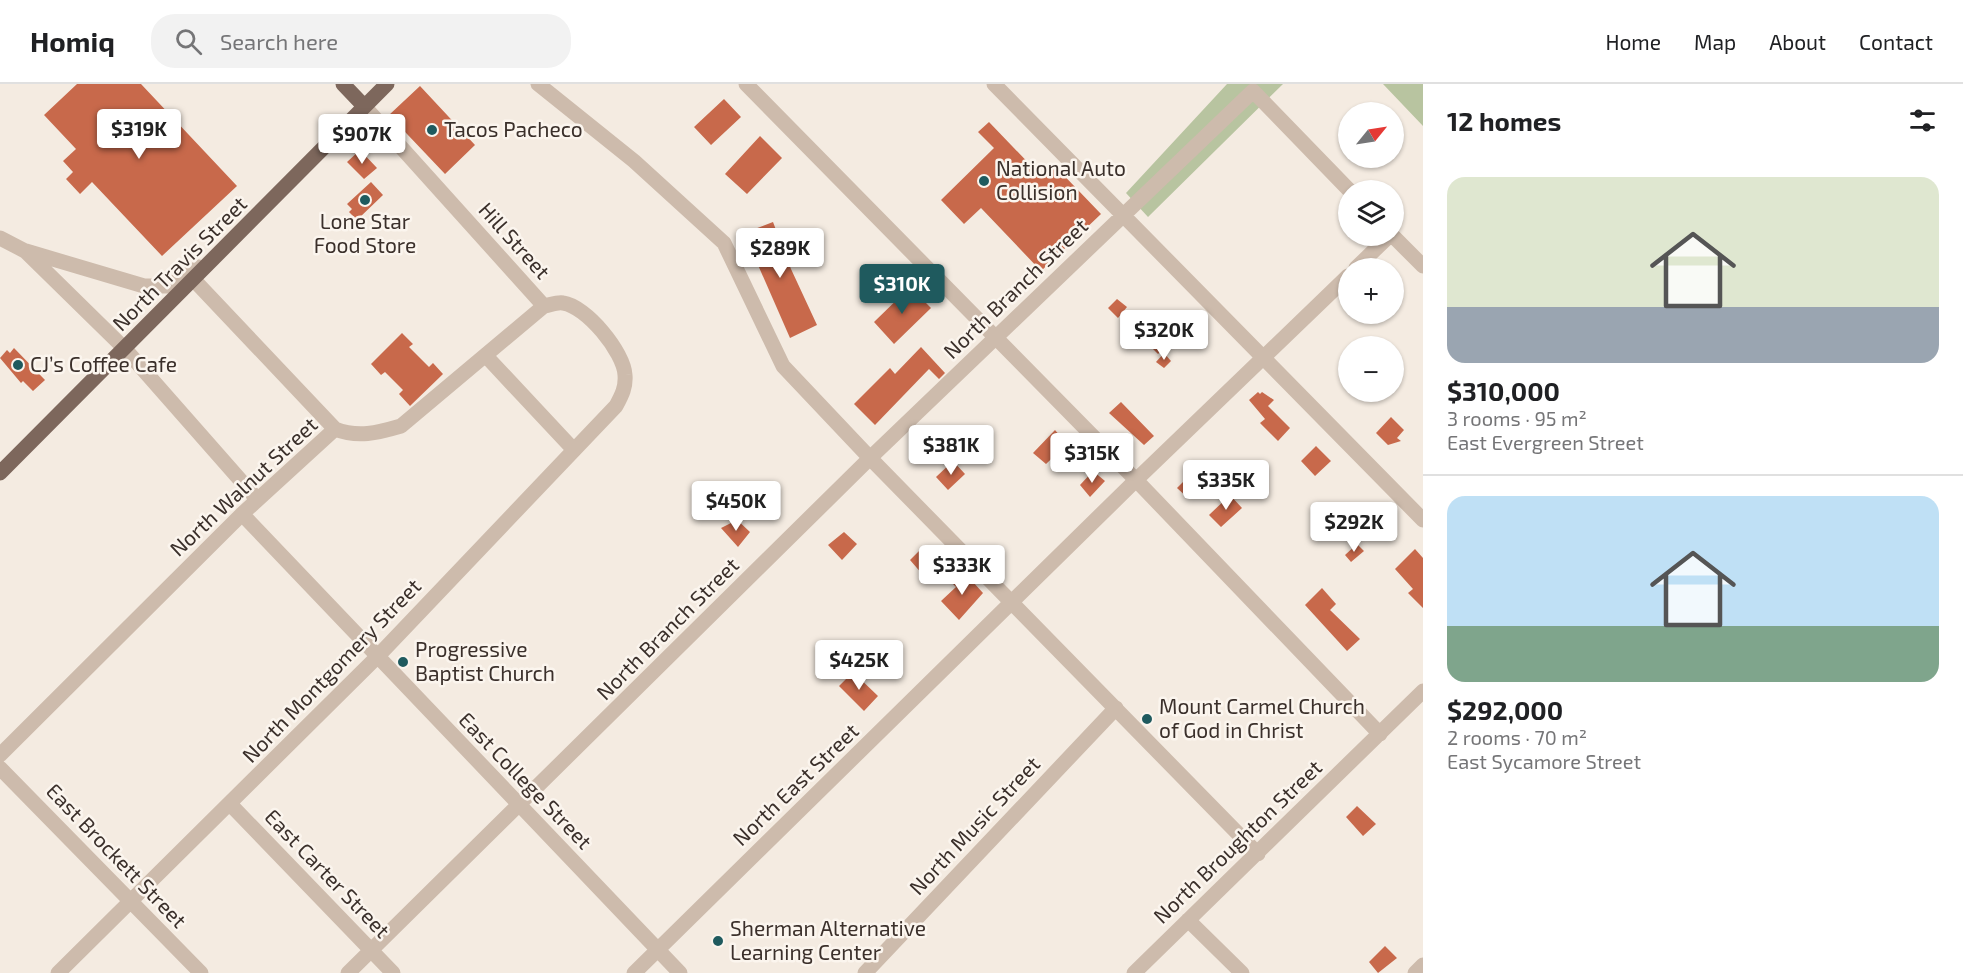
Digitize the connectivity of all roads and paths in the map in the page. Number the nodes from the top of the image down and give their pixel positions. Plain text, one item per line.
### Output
1 (343, 84) edge
2 (387, 84) edge
3 (538, 84) edge
4 (746, 84) edge
5 (994, 84) edge
6 (364, 106) junction
7 (1339, 180) edge
8 (1124, 214) junction
9 (0, 238) edge
10 (1380, 246) edge
11 (1402, 246) edge
12 (25, 251) junction
13 (217, 256) junction
14 (1367, 258) edge
15 (1423, 266) edge
16 (194, 280) junction
17 (1338, 286) edge
18 (544, 306) junction
19 (995, 338) junction
20 (125, 349) junction
21 (486, 356) junction
22 (1266, 357) junction
23 (625, 390) joint
24 (335, 429) junction
25 (573, 449) junction
26 (870, 458) junction
27 (0, 473) edge
28 (1136, 480) junction
29 (258, 499) junction
30 (242, 514) junction
31 (1423, 520) edge
32 (1013, 603) junction
33 (377, 657) junction
34 (1423, 691) edge
35 (1116, 708) junction
36 (1380, 734) junction
37 (0, 755) edge
38 (0, 768) edge
39 (230, 804) junction
40 (520, 805) junction
41 (1258, 854) junction
42 (131, 901) junction
43 (1188, 920) junction
44 (371, 950) junction
45 (657, 950) junction
46 (1423, 965) edge
47 (58, 973) edge
48 (201, 973) edge
49 (348, 973) edge
50 (393, 973) edge
51 (634, 973) edge
52 (680, 973) edge
53 (865, 973) edge
54 (1134, 973) edge
55 (1242, 973) edge
56 (1415, 973) edge

1 - 6 main road
2 - 6 main road, North Travis Street
3 - 26 street
4 - 19 street
5 - 8 street
6 - 13 main road, North Travis Street
6 - 18 street, Hill Street
7 - 8 street, North Branch Street
8 - 19 street, North Branch Street
8 - 22 street
9 - 12 street
10 - 14 street
11 - 15 street
12 - 13 street
12 - 20 street
13 - 16 main road, North Travis Street
16 - 20 main road, North Travis Street
16 - 24 street
17 - 22 street, North East Street
18 - 21 street, North Walnut Street
18 - 23 street, Hill Street
19 - 26 street, North Branch Street
19 - 28 street
20 - 27 main road, North Travis Street
20 - 29 street
21 - 24 street, North Walnut Street
21 - 25 street
22 - 28 street, North East Street
22 - 31 street
23 - 25 street, North Montgomery Street
24 - 29 street, North Walnut Street
25 - 33 street, North Montgomery Street
26 - 32 street
26 - 40 street, North Branch Street
28 - 32 street, North East Street
28 - 36 street
29 - 30 street, North Walnut Street
30 - 33 street, East College Street
30 - 37 street, North Walnut Street
32 - 35 street
32 - 45 street, North East Street
33 - 39 street, North Montgomery Street
33 - 40 street, East College Street
34 - 36 street, North Broughton Street
35 - 41 street
35 - 53 street, North Music Street
36 - 41 street, North Broughton Street
38 - 42 street, East Brockett Street
39 - 42 street, North Montgomery Street
39 - 44 street, East Carter Street
40 - 44 street, North Branch Street
40 - 45 street, East College Street
41 - 43 street, North Broughton Street
42 - 47 street, North Montgomery Street
42 - 48 street, East Brockett Street
43 - 54 street, North Broughton Street
43 - 55 street
44 - 49 street, North Branch Street
44 - 50 street, East Carter Street
45 - 51 street, North East Street
45 - 52 street, East College Street
46 - 56 street

